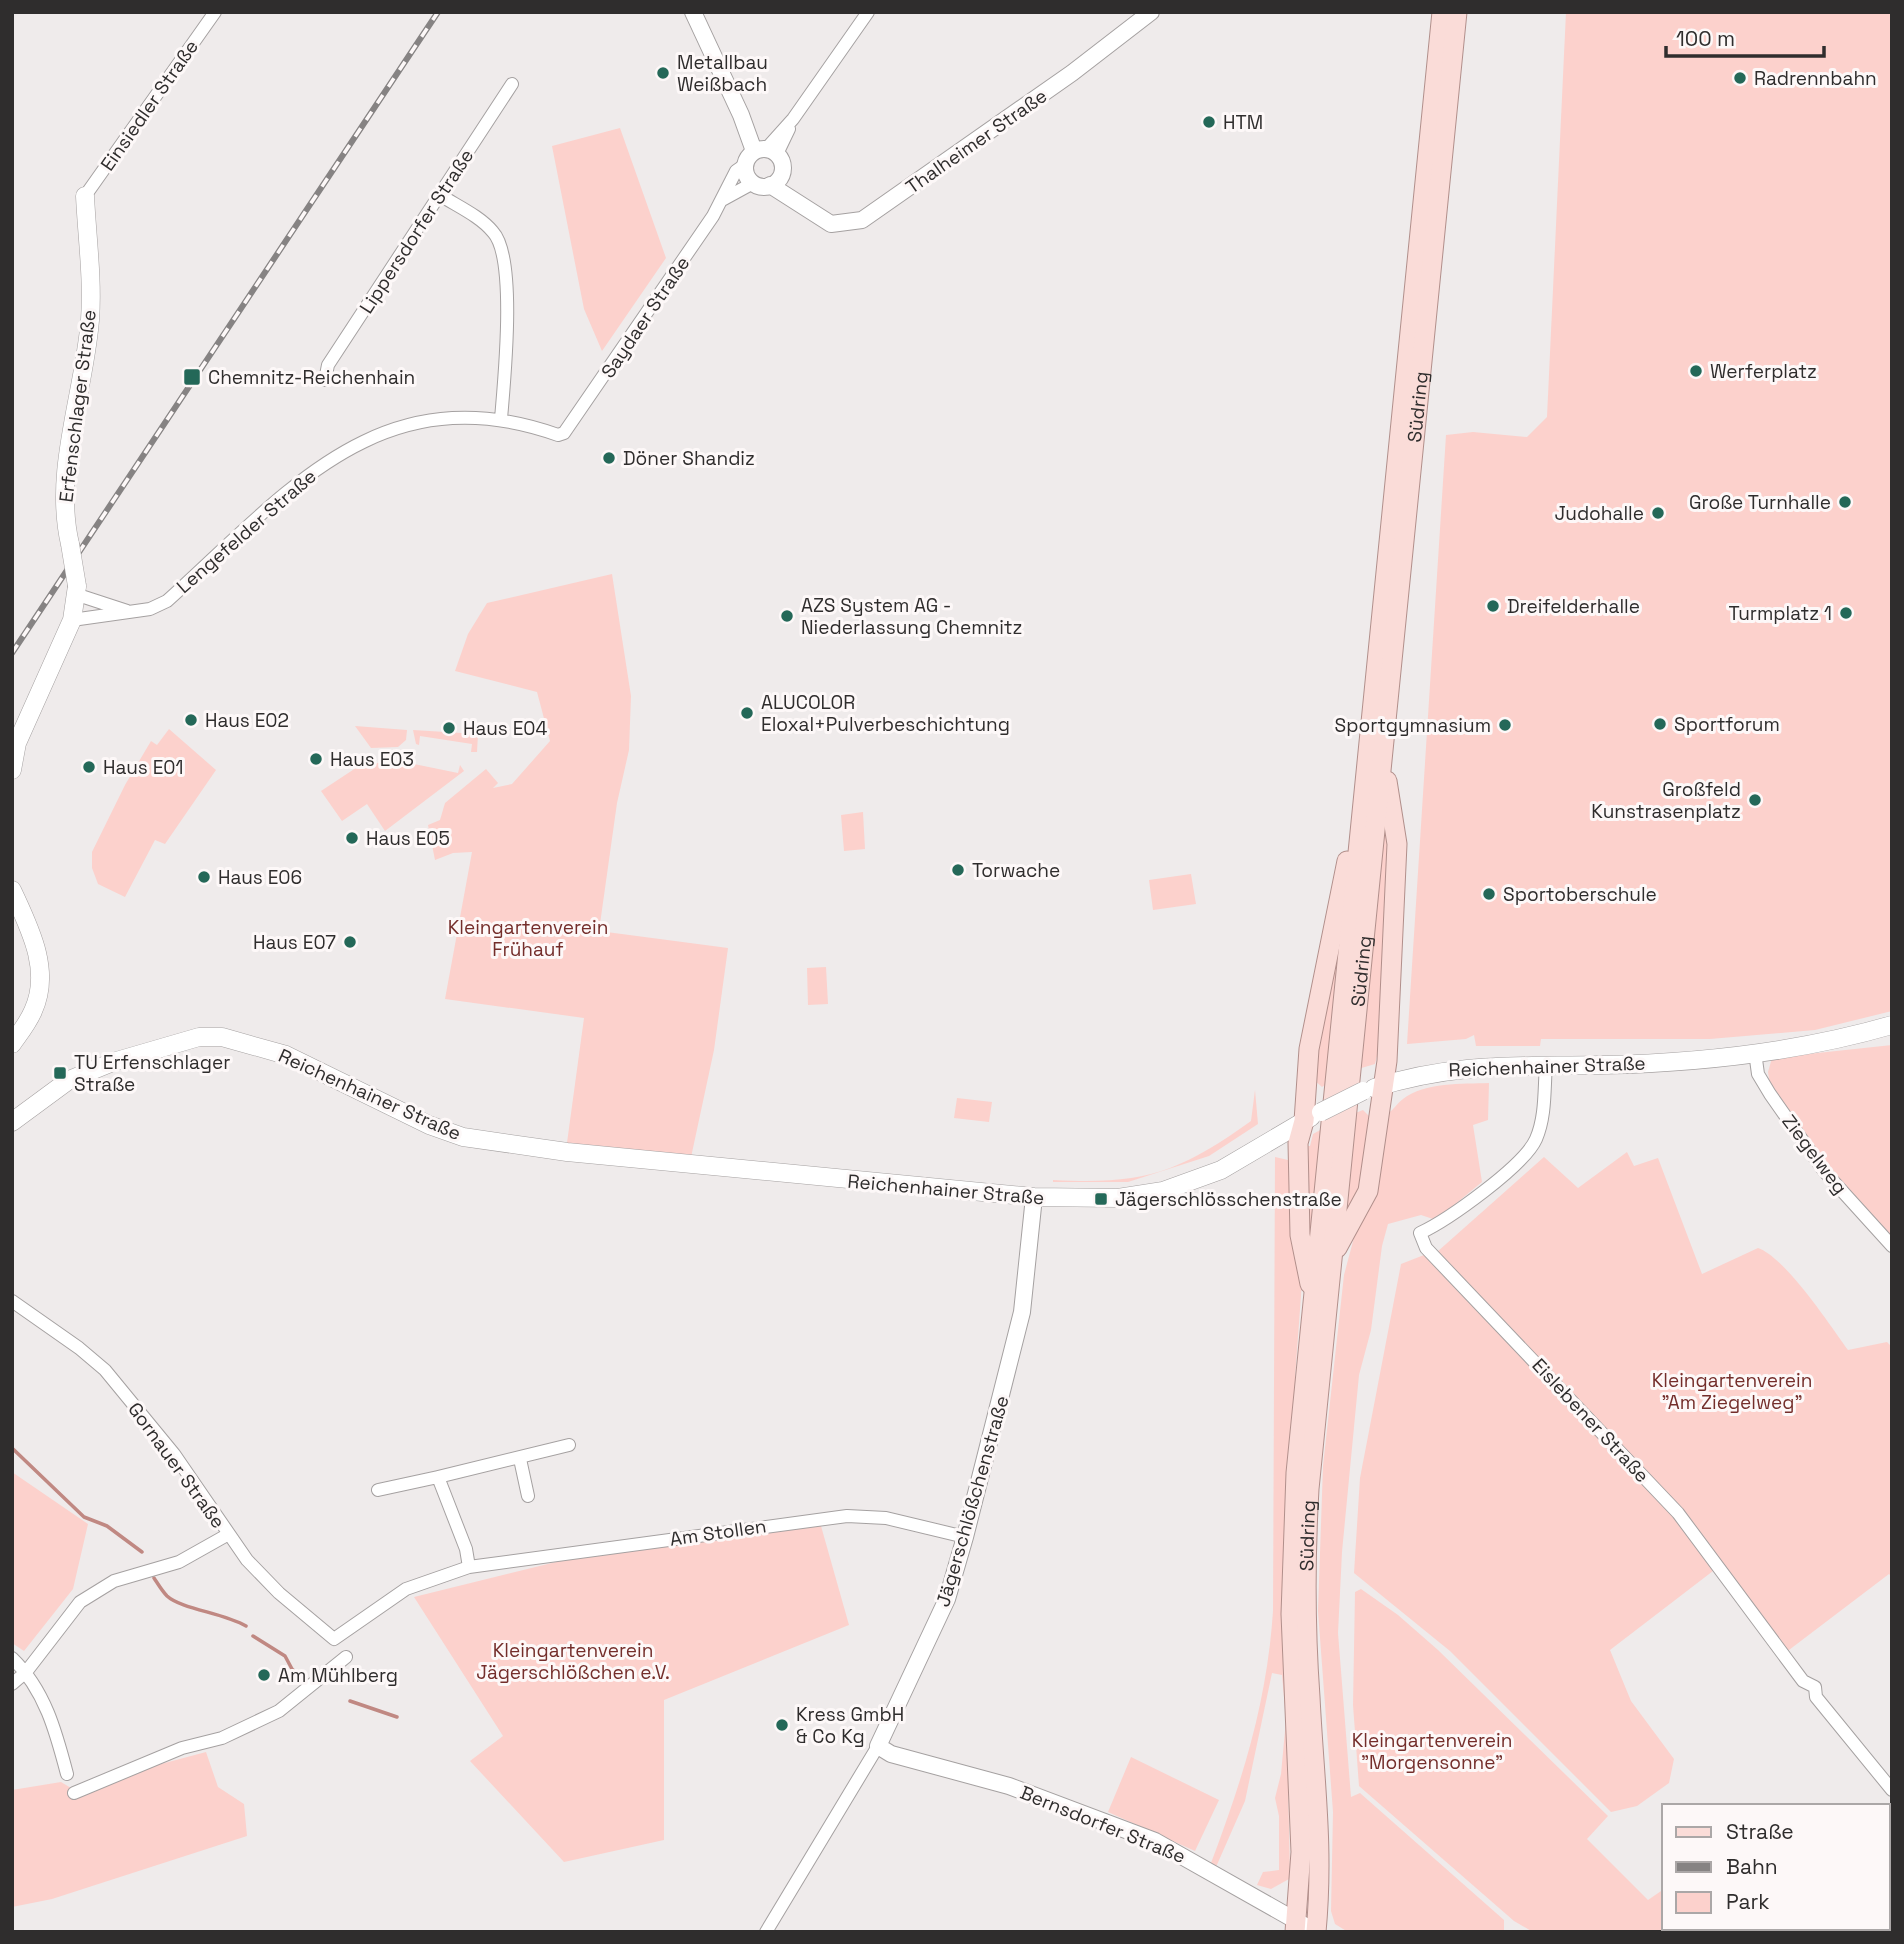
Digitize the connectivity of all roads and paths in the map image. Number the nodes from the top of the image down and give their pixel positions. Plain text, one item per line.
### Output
1 (693, 12) edge
2 (868, 12) edge
3 (1151, 12) edge
4 (214, 13) edge
5 (1445, 14) edge
6 (512, 84) dead end
7 (761, 153) junction
8 (775, 182) junction
9 (753, 183) junction
10 (440, 195) junction
11 (85, 196) joint
12 (722, 200) junction
13 (325, 380) dead end
14 (501, 419) junction
15 (564, 433) joint
16 (78, 591) junction
17 (127, 611) junction
18 (72, 620) junction
19 (1384, 756) junction
20 (12, 770) edge
21 (1363, 806) junction
22 (12, 890) edge
23 (1892, 1025) edge
24 (12, 1044) edge
25 (1755, 1052) junction
26 (1546, 1065) junction
27 (1373, 1088) junction
28 (1312, 1116) junction
29 (12, 1122) edge
30 (1034, 1197) junction
31 (1892, 1246) edge
32 (1332, 1258) junction
33 (12, 1301) edge
34 (1312, 1304) junction
35 (569, 1445) dead end
36 (520, 1459) junction
37 (438, 1477) junction
38 (378, 1490) dead end
39 (527, 1496) dead end
40 (227, 1535) junction
41 (965, 1537) junction
42 (469, 1567) junction
43 (334, 1639) joint
44 (346, 1657) dead end
45 (12, 1658) edge
46 (26, 1672) junction
47 (12, 1684) edge
48 (877, 1746) junction
49 (67, 1774) dead end
50 (1892, 1790) edge
51 (74, 1793) dead end
52 (1296, 1926) edge
53 (766, 1932) edge
54 (1316, 1932) edge

1 - 7 street
2 - 7 street, Saydaer Straße
3 - 8 street, Thalheimer Straße
4 - 11 street, Einsiedler Straße
5 - 19 main road, Südring
5 - 21 main road, Südring
6 - 10 street, Lippersdorfer Straße
7 - 8 street
7 - 9 street
7 - 12 street, Saydaer Straße
8 - 9 street
9 - 12 street, Saydaer Straße
10 - 13 street, Lippersdorfer Straße
10 - 14 street
11 - 16 main road, Erfenschlager Straße, bridge
12 - 15 street, Saydaer Straße
14 - 15 street, Lengefelder Straße
14 - 17 street, Lengefelder Straße
16 - 17 street, Lengefelder Straße
16 - 18 main road, Erfenschlager Straße
17 - 18 street, Lengefelder Straße
18 - 20 main road, Erfenschlager Straße
19 - 27 main road
19 - 32 main road, Südring
21 - 28 main road
21 - 34 main road, Südring
22 - 24 main road
23 - 25 main road, Reichenhainer Straße
25 - 26 main road, Reichenhainer Straße
25 - 31 street, Ziegelweg
26 - 27 main road, Reichenhainer Straße
26 - 50 street, Eislebener Straße
27 - 28 main road, Reichenhainer Straße, bridge
27 - 32 main road
28 - 30 main road, Reichenhainer Straße
28 - 34 main road
29 - 30 main road, Reichenhainer Straße
30 - 41 street, Jägerschlößchenstraße
32 - 54 main road, Südring
33 - 40 street, Gornauer Straße
34 - 52 main road, Südring
35 - 36 street
36 - 37 street
36 - 39 street
37 - 38 street
37 - 42 street
40 - 43 street, Gornauer Straße
40 - 46 street
41 - 42 street, Am Stollen
41 - 48 street, Jägerschlößchenstraße
42 - 43 street, Am Stollen
44 - 51 street
45 - 46 street
46 - 47 street
46 - 49 street
48 - 52 street, Bernsdorfer Straße
48 - 53 street, Jägerschlößchenstraße
52 - 54 street, Bernsdorfer Straße

